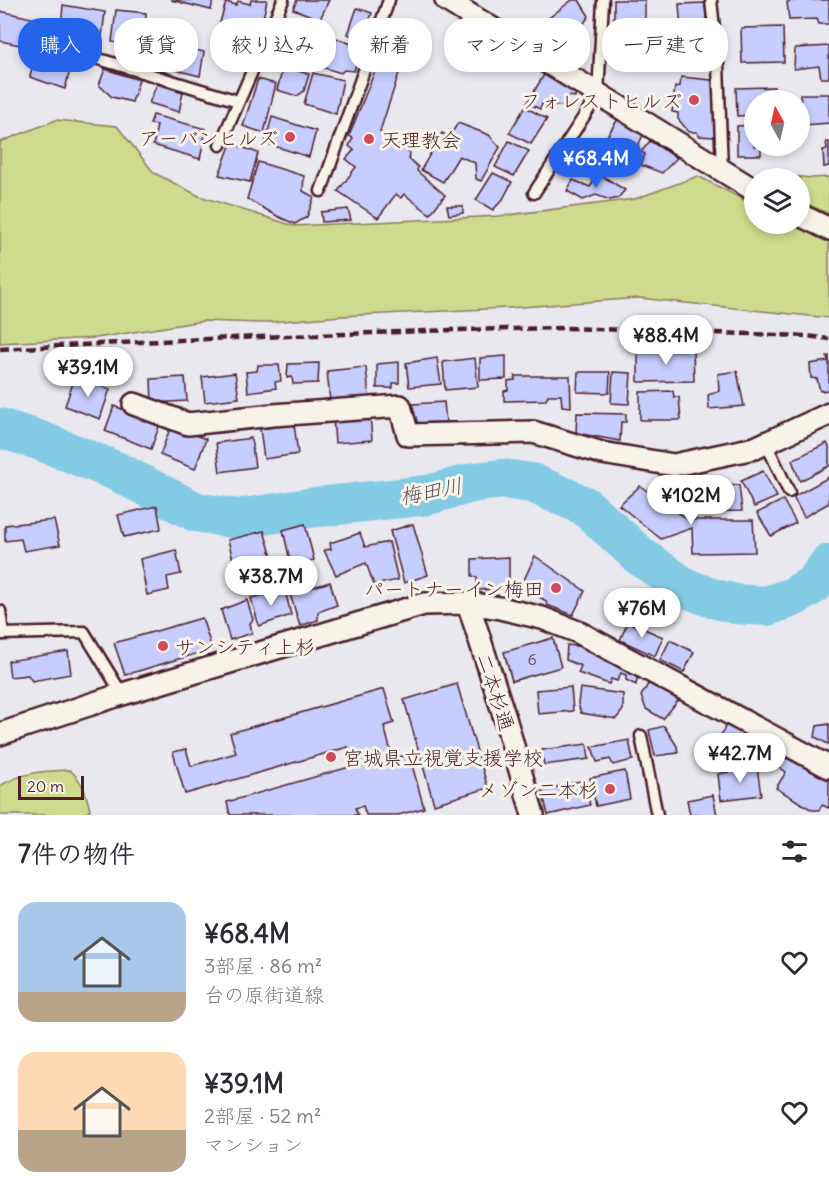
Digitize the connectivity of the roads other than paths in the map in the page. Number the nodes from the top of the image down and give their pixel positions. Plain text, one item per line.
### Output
1 (283, 0) edge
2 (389, 0) edge
3 (446, 0) edge
4 (603, 0) edge
5 (711, 0) edge
6 (102, 60) edge
7 (598, 95) junction
8 (238, 101) junction
9 (220, 145) dead end
10 (722, 169) junction
11 (744, 183) edge
12 (321, 191) dead end
13 (534, 193) dead end
14 (810, 220) edge
15 (829, 230) edge
16 (134, 404) dead end
17 (829, 414) edge
18 (766, 443) junction
19 (789, 492) dead end
20 (468, 603) junction
21 (0, 611) edge
22 (1, 634) edge
23 (122, 694) junction
24 (0, 734) edge
25 (642, 736) dead end
26 (829, 767) edge
27 (533, 815) edge
28 (657, 815) edge

1 - 8 lane
2 - 12 lane
3 - 7 street
4 - 7 lane
5 - 10 lane
6 - 8 lane
7 - 10 street
7 - 13 lane
8 - 9 lane
10 - 11 street
14 - 15 street
16 - 18 street
17 - 18 street
18 - 19 lane
20 - 23 street
20 - 26 street
20 - 27 street, 二本杉通
21 - 22 lane
22 - 23 lane
23 - 24 street
25 - 28 lane

